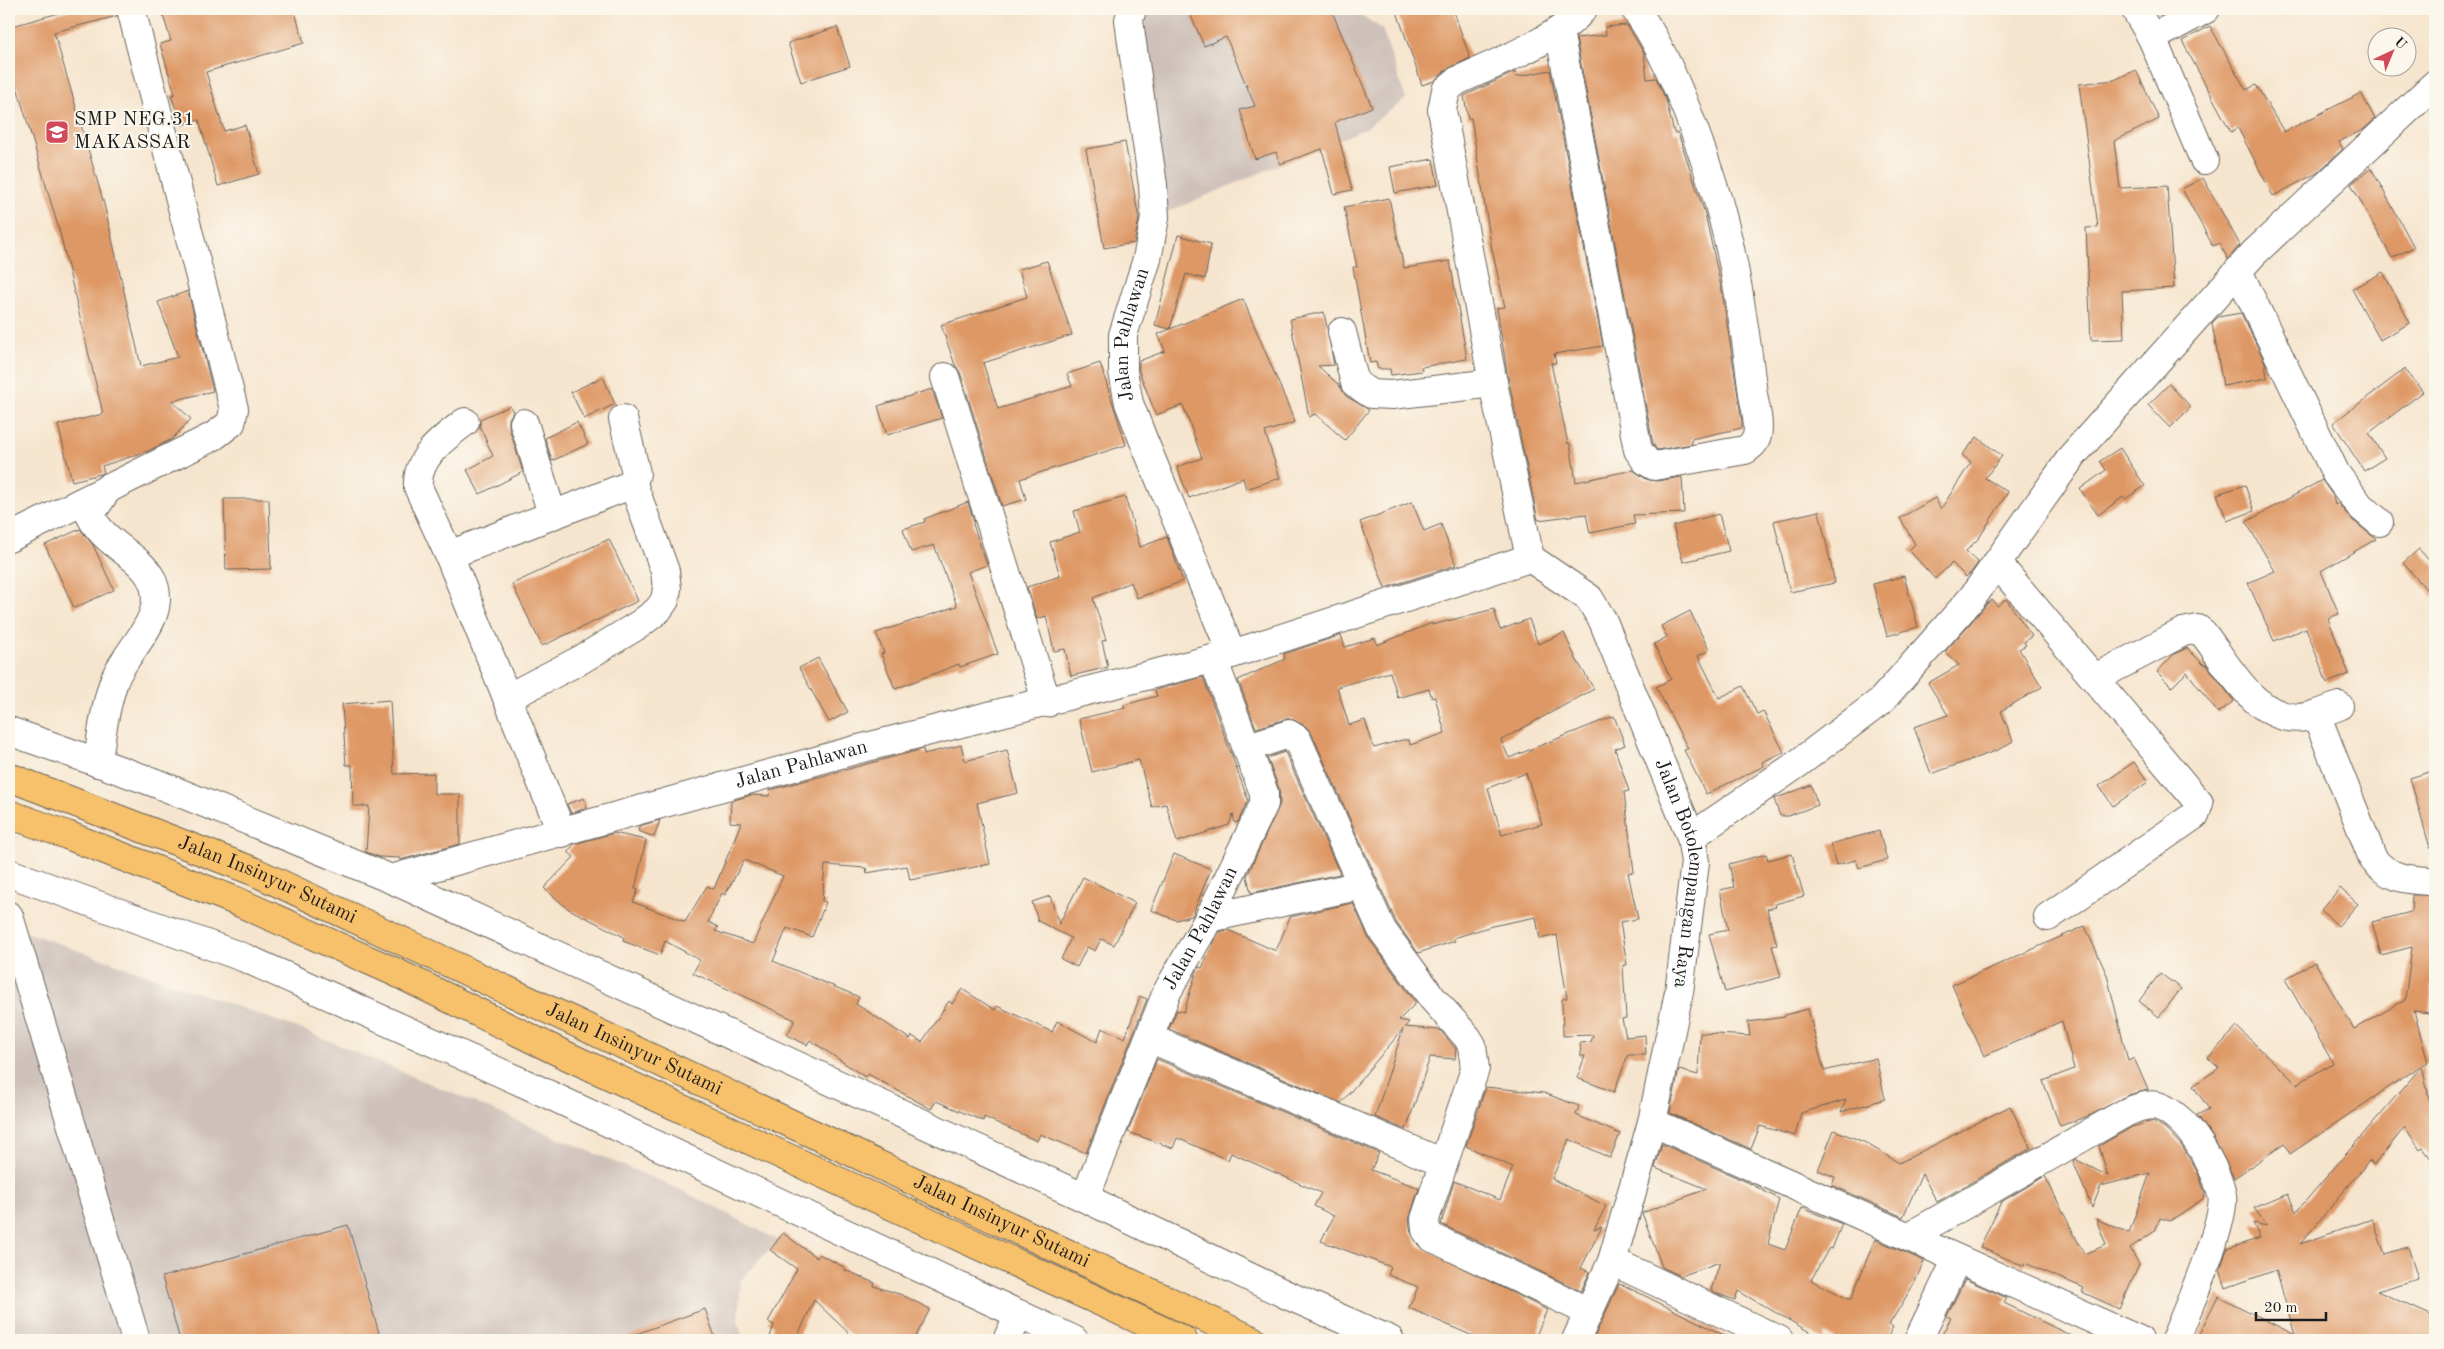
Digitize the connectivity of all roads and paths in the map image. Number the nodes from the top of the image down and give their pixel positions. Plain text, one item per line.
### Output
1 (131, 9) edge
2 (1132, 9) edge
3 (1583, 9) edge
4 (1635, 9) edge
5 (2135, 9) edge
6 (2206, 9) edge
7 (1559, 31) junction
8 (2152, 38) junction
9 (2435, 84) edge
10 (2204, 160) dead end
11 (2238, 271) junction
12 (1342, 332) dead end
13 (945, 377) dead end
14 (1493, 384) junction
15 (623, 419) dead end
16 (465, 422) dead end
17 (524, 422) dead end
18 (633, 484) junction
19 (110, 487) junction
20 (552, 514) junction
21 (2379, 522) dead end
22 (9, 538) edge
23 (449, 555) junction
24 (1530, 558) junction
25 (1998, 564) junction
26 (1223, 657) junction
27 (2095, 678) junction
28 (507, 698) junction
29 (1046, 703) junction
30 (9, 731) edge
31 (1246, 748) junction
32 (98, 763) junction
33 (9, 778) edge
34 (9, 814) edge
35 (562, 833) junction
36 (1691, 837) junction
37 (9, 873) edge
38 (391, 879) junction
39 (2430, 881) dead end
40 (1362, 885) junction
41 (9, 916) edge
42 (2048, 917) dead end
43 (1210, 918) junction
44 (1149, 1038) junction
45 (1652, 1122) junction
46 (1443, 1163) junction
47 (1085, 1198) junction
48 (1908, 1237) junction
49 (1957, 1259) junction
50 (1612, 1261) junction
51 (1589, 1312) junction
52 (1019, 1314) junction
53 (136, 1340) edge
54 (1007, 1340) edge
55 (1074, 1340) edge
56 (1183, 1340) edge
57 (1252, 1340) edge
58 (1390, 1340) edge
59 (1576, 1340) edge
60 (1779, 1340) edge
61 (1918, 1340) edge
62 (2139, 1340) edge
63 (2175, 1340) edge

1 - 19 street
2 - 26 street, Jalan Pahlawan
3 - 7 street
4 - 7 street
5 - 8 street
6 - 8 street
7 - 14 street
8 - 10 street
9 - 11 street
11 - 21 street
11 - 25 street
12 - 14 street
13 - 29 street
14 - 24 street
15 - 18 street
16 - 23 street
17 - 20 street
18 - 20 street
18 - 28 street
19 - 22 street
19 - 32 street
20 - 23 street
23 - 28 street
24 - 26 street
24 - 36 street, Jalan Botolempangan Raya
25 - 27 street
25 - 36 street
26 - 29 street, Jalan Pahlawan
26 - 31 street, Jalan Pahlawan
27 - 39 street
27 - 42 street
28 - 35 street
29 - 35 street, Jalan Pahlawan
30 - 32 street
31 - 40 street
31 - 43 street, Jalan Pahlawan
32 - 38 street
33 - 57 highway, Jalan Insinyur Sutami
34 - 56 highway, Jalan Insinyur Sutami
35 - 38 street, Jalan Pahlawan
36 - 45 street, Jalan Botolempangan Raya
37 - 52 street
38 - 47 street
40 - 43 street
40 - 46 street
41 - 53 street
43 - 44 street, Jalan Pahlawan
44 - 46 street
44 - 47 street, Jalan Pahlawan
45 - 48 street
45 - 50 street, Jalan Botolempangan Raya
46 - 51 street
47 - 58 street
48 - 49 street
48 - 63 street
49 - 61 street
49 - 62 street
50 - 51 street, Jalan Botolempangan Raya
50 - 60 street
51 - 59 street, Jalan Botolempangan Raya
52 - 54 street
52 - 55 street

